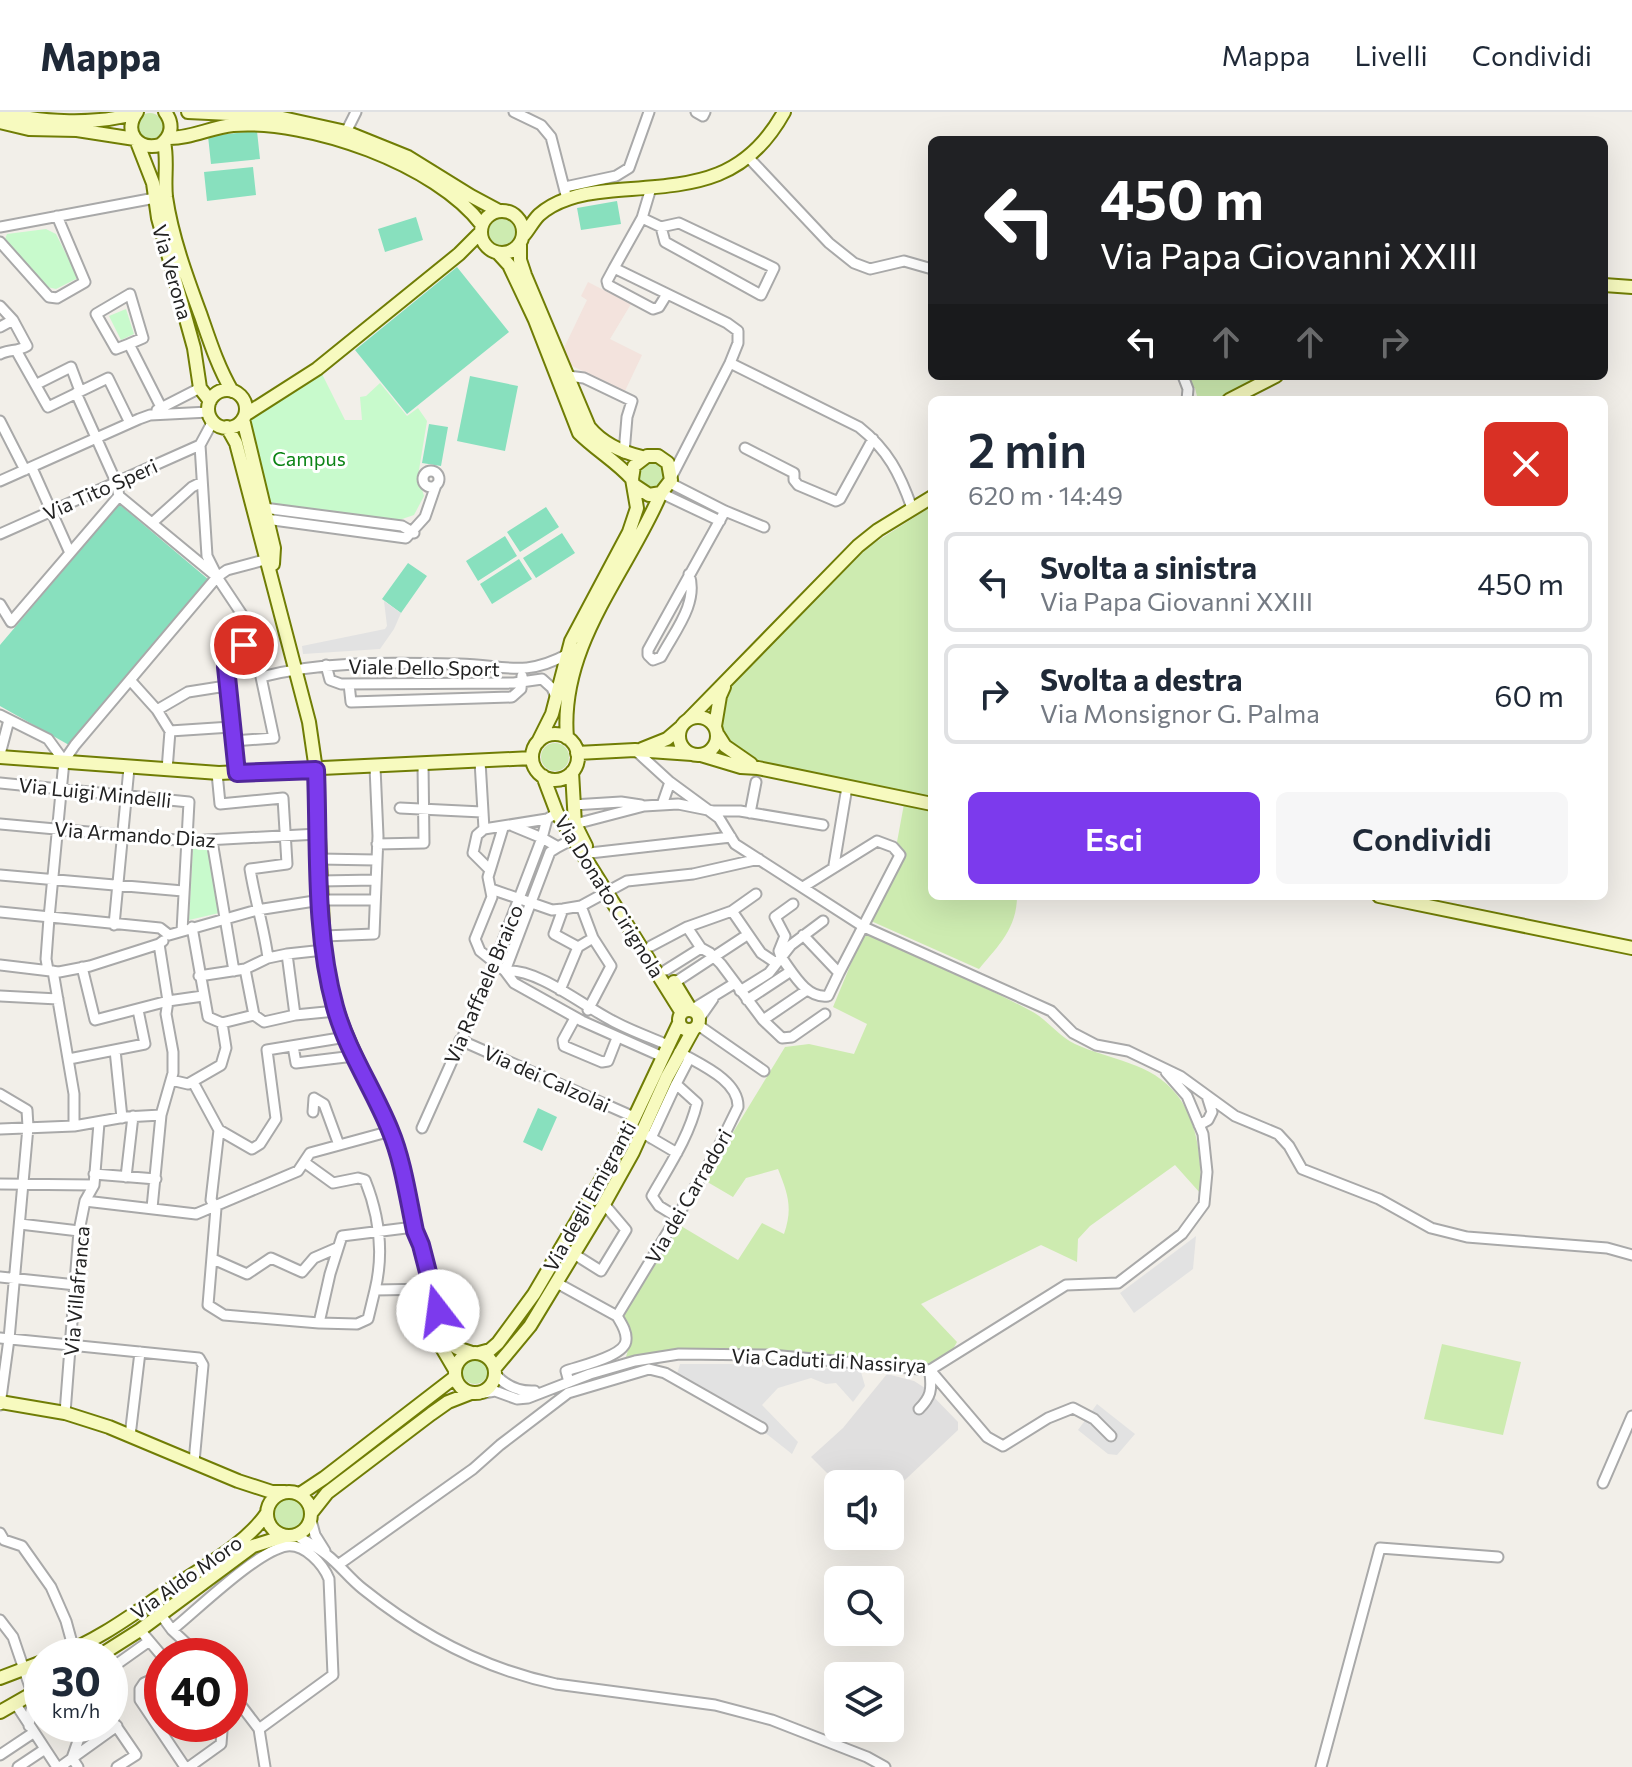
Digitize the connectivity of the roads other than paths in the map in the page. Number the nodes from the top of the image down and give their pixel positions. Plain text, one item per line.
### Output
1 (3, 112) edge
2 (165, 112) edge
3 (194, 112) edge
4 (356, 112) edge
5 (514, 112) edge
6 (649, 112) edge
7 (696, 112) edge
8 (705, 112) edge
9 (784, 112) edge
10 (136, 113) edge
11 (0, 122) edge
12 (346, 132) junction
13 (136, 140) junction
14 (166, 140) junction
15 (749, 158) junction
16 (651, 188) junction
17 (566, 193) junction
18 (155, 198) junction
19 (552, 206) junction
20 (504, 211) junction
21 (57, 216) junction
22 (642, 218) junction
23 (0, 227) edge
24 (661, 227) junction
25 (482, 228) junction
26 (522, 240) junction
27 (0, 242) edge
28 (493, 251) junction
29 (459, 254) junction
30 (614, 268) junction
31 (928, 268) edge
32 (1608, 285) edge
33 (1632, 287) edge
34 (667, 294) junction
35 (0, 306) edge
36 (13, 320) junction
37 (0, 327) edge
38 (129, 344) junction
39 (17, 352) junction
40 (0, 354) edge
41 (730, 363) junction
42 (568, 376) junction
43 (1268, 380) edge
44 (37, 384) junction
45 (200, 388) junction
46 (78, 392) junction
47 (235, 392) junction
48 (272, 395) junction
49 (1237, 396) edge
50 (161, 407) junction
51 (211, 411) junction
52 (150, 415) junction
53 (244, 417) junction
54 (0, 421) edge
55 (130, 423) junction
56 (227, 427) junction
57 (97, 437) junction
58 (873, 439) junction
59 (688, 442) junction
60 (200, 445) junction
61 (745, 448) dead end
62 (624, 453) junction
63 (642, 457) junction
64 (663, 459) junction
65 (28, 469) junction
66 (0, 481) edge
67 (116, 482) junction
68 (202, 482) junction
69 (633, 482) junction
70 (668, 484) junction
71 (436, 485) dead end
72 (119, 496) junction
73 (928, 499) edge
74 (912, 508) junction
75 (51, 511) junction
76 (265, 514) junction
77 (722, 516) junction
78 (152, 523) junction
79 (764, 527) dead end
80 (0, 534) edge
81 (70, 553) junction
82 (268, 559) junction
83 (689, 574) junction
84 (272, 575) junction
85 (217, 577) junction
86 (0, 604) edge
87 (568, 654) junction
88 (326, 665) junction
89 (296, 668) junction
90 (522, 669) junction
91 (130, 680) junction
92 (728, 681) junction
93 (521, 682) junction
94 (349, 684) junction
95 (226, 686) junction
96 (556, 699) junction
97 (157, 710) junction
98 (4, 718) edge
99 (685, 723) junction
100 (231, 727) junction
101 (716, 730) junction
102 (170, 731) junction
103 (567, 738) junction
104 (233, 741) junction
105 (538, 742) junction
106 (635, 750) junction
107 (577, 753) junction
108 (0, 755) edge
109 (696, 755) junction
110 (532, 758) junction
111 (64, 761) junction
112 (480, 761) junction
113 (423, 764) junction
114 (375, 767) junction
115 (129, 768) junction
116 (758, 768) junction
117 (167, 770) junction
118 (316, 770) junction
119 (572, 772) junction
120 (217, 773) junction
121 (237, 773) junction
122 (543, 776) junction
123 (670, 782) junction
124 (756, 782) dead end
125 (0, 783) edge
126 (847, 787) junction
127 (61, 789) junction
128 (127, 795) junction
129 (928, 803) edge
130 (573, 805) junction
131 (662, 805) junction
132 (644, 806) junction
133 (400, 808) dead end
134 (424, 809) junction
135 (708, 810) junction
136 (482, 812) junction
137 (750, 813) junction
138 (552, 816) junction
139 (0, 824) edge
140 (575, 824) junction
141 (823, 825) dead end
142 (508, 827) junction
143 (484, 829) junction
144 (58, 830) junction
145 (318, 834) junction
146 (286, 835) junction
147 (122, 837) junction
148 (731, 837) junction
149 (542, 838) junction
150 (573, 839) junction
151 (188, 841) junction
152 (212, 841) junction
153 (377, 844) junction
154 (558, 847) junction
155 (590, 853) junction
156 (319, 859) junction
157 (759, 859) junction
158 (376, 861) junction
159 (834, 865) junction
160 (490, 870) junction
161 (0, 875) edge
162 (53, 880) junction
163 (375, 880) junction
164 (320, 881) junction
165 (117, 886) junction
166 (803, 887) junction
167 (491, 889) junction
168 (610, 889) junction
169 (183, 891) junction
170 (756, 894) dead end
171 (321, 900) junction
172 (374, 900) junction
173 (519, 900) junction
174 (1398, 900) edge
175 (531, 903) junction
176 (793, 904) dead end
177 (581, 906) junction
178 (563, 909) junction
179 (257, 910) junction
180 (732, 911) junction
181 (0, 912) edge
182 (49, 918) junction
183 (226, 918) junction
184 (823, 921) dead end
185 (114, 925) junction
186 (192, 927) junction
187 (687, 927) junction
188 (864, 927) junction
189 (182, 931) junction
190 (169, 935) junction
191 (747, 935) junction
192 (803, 935) junction
193 (593, 938) junction
194 (324, 943) junction
195 (159, 944) junction
196 (651, 946) junction
197 (578, 947) junction
198 (701, 948) junction
199 (1632, 948) edge
200 (287, 954) junction
201 (714, 957) junction
202 (268, 958) junction
203 (778, 960) junction
204 (494, 963) junction
205 (0, 965) edge
206 (82, 967) junction
207 (245, 969) junction
208 (666, 970) junction
209 (51, 971) junction
210 (234, 971) junction
211 (505, 971) junction
212 (791, 971) junction
213 (839, 973) junction
214 (199, 976) junction
215 (674, 983) junction
216 (738, 987) junction
217 (560, 990) junction
218 (807, 990) junction
219 (0, 996) edge
220 (203, 996) junction
221 (58, 999) junction
222 (747, 1000) junction
223 (168, 1001) junction
224 (589, 1007) junction
225 (138, 1010) junction
226 (336, 1011) junction
227 (825, 1014) dead end
228 (254, 1015) junction
229 (295, 1015) junction
230 (579, 1020) junction
231 (690, 1020) junction
232 (763, 1020) junction
233 (222, 1023) junction
234 (346, 1037) junction
235 (617, 1038) junction
236 (460, 1040) junction
237 (293, 1046) junction
238 (115, 1050) junction
239 (675, 1053) junction
240 (354, 1056) junction
241 (69, 1059) junction
242 (1164, 1070) junction
243 (764, 1071) dead end
244 (171, 1080) junction
245 (193, 1082) junction
246 (676, 1084) junction
247 (1195, 1087) junction
248 (0, 1094) edge
249 (1187, 1096) junction
250 (1207, 1096) junction
251 (313, 1112) dead end
252 (161, 1115) junction
253 (128, 1117) junction
254 (634, 1117) junction
255 (99, 1123) junction
256 (1199, 1125) junction
257 (74, 1126) junction
258 (28, 1127) junction
259 (422, 1128) dead end
260 (0, 1129) edge
261 (219, 1130) junction
262 (391, 1131) junction
263 (646, 1136) junction
264 (339, 1145) junction
265 (677, 1153) junction
266 (304, 1162) junction
267 (126, 1177) junction
268 (156, 1179) junction
269 (94, 1180) junction
270 (22, 1183) junction
271 (0, 1184) edge
272 (85, 1201) junction
273 (604, 1204) junction
274 (152, 1208) junction
275 (216, 1208) junction
276 (677, 1217) junction
277 (20, 1224) junction
278 (414, 1229) junction
279 (378, 1230) junction
280 (79, 1231) junction
281 (337, 1248) junction
282 (574, 1254) junction
283 (1632, 1255) edge
284 (213, 1259) junction
285 (0, 1277) edge
286 (14, 1279) junction
287 (557, 1283) junction
288 (76, 1285) junction
289 (429, 1289) junction
290 (375, 1290) junction
291 (617, 1316) junction
292 (319, 1323) junction
293 (4, 1339) edge
294 (71, 1345) junction
295 (140, 1352) junction
296 (475, 1353) junction
297 (930, 1370) junction
298 (496, 1372) junction
299 (455, 1373) junction
300 (569, 1382) junction
301 (546, 1390) junction
302 (474, 1393) junction
303 (0, 1403) edge
304 (919, 1409) dead end
305 (65, 1413) junction
306 (1632, 1416) edge
307 (762, 1428) dead end
308 (130, 1436) junction
309 (1111, 1436) dead end
310 (194, 1462) junction
311 (238, 1481) junction
312 (1603, 1483) dead end
313 (284, 1492) junction
314 (300, 1494) junction
315 (267, 1512) junction
316 (311, 1516) junction
317 (290, 1536) junction
318 (1, 1541) edge
319 (326, 1554) junction
320 (1498, 1557) dead end
321 (231, 1563) junction
322 (338, 1565) junction
323 (237, 1577) junction
324 (161, 1615) junction
325 (0, 1620) edge
326 (140, 1630) junction
327 (172, 1630) junction
328 (71, 1638) edge
329 (93, 1638) edge
330 (127, 1638) edge
331 (145, 1638) edge
332 (181, 1638) edge
333 (24, 1669) joint
334 (0, 1678) edge
335 (144, 1683) edge
336 (24, 1698) edge
337 (15, 1703) junction
338 (144, 1706) edge
339 (0, 1712) edge
340 (248, 1715) edge
341 (24, 1718) edge
342 (259, 1729) junction
343 (24, 1735) edge
344 (40, 1742) edge
345 (80, 1742) edge
346 (98, 1742) edge
347 (127, 1742) edge
348 (169, 1742) edge
349 (221, 1742) edge
350 (45, 1749) junction
351 (0, 1755) edge
352 (75, 1762) edge
353 (18, 1767) edge
354 (58, 1767) edge
355 (117, 1767) edge
356 (187, 1767) edge
357 (265, 1767) edge
358 (885, 1767) edge
359 (1321, 1767) edge

1 - 10 main road
2 - 14 main road, Via Verona
3 - 12 main road
4 - 12 street
5 - 17 street
6 - 17 street
7 - 8 street
9 - 15 main road
10 - 13 main road
11 - 13 main road
12 - 20 main road
13 - 14 main road
13 - 18 main road, Via Verona
14 - 25 main road
14 - 47 main road, Via Verona
15 - 16 main road
15 - 31 street
16 - 17 main road
16 - 22 street
17 - 19 main road
18 - 21 street
18 - 45 main road, Via Verona
19 - 20 main road
19 - 26 main road
20 - 25 main road
20 - 26 main road
21 - 23 street
21 - 27 street
22 - 24 street
22 - 30 street
24 - 24 street
25 - 28 main road
25 - 29 main road
26 - 28 main road
26 - 42 main road
28 - 29 main road
28 - 69 main road
29 - 48 main road
30 - 34 street
30 - 34 street
32 - 33 main road
34 - 41 street
35 - 36 street
36 - 37 street
36 - 39 street
38 - 38 street
38 - 50 street
39 - 40 street
39 - 44 street
41 - 58 street
41 - 59 street
42 - 62 main road
42 - 62 street
43 - 49 main road
44 - 46 street
44 - 46 street
45 - 50 street
45 - 51 main road, Via Verona
46 - 55 street
46 - 57 street
47 - 48 main road
47 - 51 main road
47 - 53 main road
48 - 53 main road
50 - 52 street
51 - 52 street
51 - 56 main road
51 - 60 street
52 - 55 street
53 - 56 main road
53 - 76 main road
54 - 65 street
55 - 57 street
56 - 82 main road
57 - 65 street
57 - 67 street
58 - 61 street
58 - 74 street
59 - 64 street
59 - 70 street
60 - 67 street, Via Tito Speri
60 - 68 street
62 - 63 main road
63 - 64 main road
63 - 69 main road
64 - 70 main road
65 - 66 street
65 - 75 street
67 - 72 street
67 - 75 street, Via Tito Speri
68 - 78 street
68 - 85 street
69 - 70 main road
69 - 87 main road
70 - 77 street
70 - 103 main road
71 - 76 street
72 - 78 street
72 - 81 street
73 - 74 main road
74 - 92 main road
75 - 80 street, Via Tito Speri
75 - 81 street
76 - 84 main road
77 - 79 street
77 - 83 street
78 - 85 street
81 - 86 street
82 - 84 main road
82 - 85 street
83 - 83 street
84 - 89 main road
85 - 91 street
85 - 95 street
87 - 90 street, Viale Dello Sport
87 - 96 main road
88 - 89 street, Viale Dello Sport
88 - 90 street, Viale Dello Sport
88 - 94 street, Viale Dello Sport
89 - 104 street, Viale Dello Sport
89 - 118 main road
90 - 93 street, Viale Dello Sport
91 - 97 street
91 - 111 street
92 - 99 main road
92 - 101 main road
93 - 94 street, Viale Dello Sport
93 - 94 street, Viale Dello Sport
93 - 96 street, Viale Dello Sport
95 - 97 street
95 - 100 street
96 - 105 main road
97 - 102 street
98 - 108 street
98 - 111 street
99 - 101 main road
99 - 106 main road
99 - 109 main road
100 - 102 street
100 - 104 street
101 - 109 main road
101 - 116 main road
102 - 117 street
103 - 105 main road
103 - 107 main road
104 - 121 street
105 - 110 main road
106 - 107 main road
106 - 109 main road
106 - 123 street
107 - 119 main road
108 - 111 main road
109 - 116 main road
110 - 112 main road
110 - 122 main road
111 - 115 main road
111 - 127 street
112 - 113 main road
112 - 136 street
113 - 114 main road
113 - 134 street
114 - 118 main road
114 - 153 street
115 - 117 main road
115 - 128 street
116 - 126 main road
117 - 120 main road
118 - 121 main road
118 - 145 main road
119 - 122 main road
119 - 130 main road, Via Donato Cirignola
120 - 121 main road
120 - 146 street
122 - 138 main road, Via Donato Cirignola
123 - 131 street
123 - 135 street
124 - 137 street
125 - 127 street, Via Luigi Mindelli
126 - 129 main road
126 - 159 street
127 - 128 street, Via Luigi Mindelli
127 - 144 street
128 - 147 street
128 - 151 street, Via Luigi Mindelli
130 - 132 street
130 - 140 main road, Via Donato Cirignola
131 - 132 street
131 - 135 street
132 - 140 street
133 - 134 street
134 - 136 street
134 - 153 street
135 - 137 street
135 - 148 street
136 - 143 street
137 - 141 street
138 - 142 street
138 - 149 street, Via Raffaele Braico
138 - 150 main road, Via Donato Cirignola
139 - 144 street, Via Armando Diaz
140 - 155 main road, Via Donato Cirignola
142 - 143 street
142 - 149 street
142 - 160 street
143 - 160 street
144 - 147 street, Via Armando Diaz
144 - 162 street
145 - 146 street, Via Armando Diaz
145 - 156 main road
146 - 152 street, Via Armando Diaz
146 - 179 street
147 - 151 street, Via Armando Diaz
147 - 165 street
148 - 155 street
148 - 157 street
149 - 154 street
149 - 173 street, Via Raffaele Braico
150 - 154 street
150 - 168 main road, Via Donato Cirignola
151 - 152 street, Via Armando Diaz
151 - 169 street
152 - 183 street
153 - 158 street
154 - 175 street, Via Raffaele Braico
155 - 168 main road, Via Donato Cirignola
156 - 158 street
156 - 164 main road
157 - 166 street
157 - 168 street
158 - 163 street
159 - 166 street
159 - 188 street
160 - 167 street
161 - 162 street
162 - 165 street
162 - 182 street
163 - 164 street
163 - 172 street
164 - 171 main road
165 - 169 street
165 - 185 street
166 - 188 street
167 - 173 street
167 - 204 street
168 - 177 street
168 - 196 main road, Via Donato Cirignola
168 - 231 main road, Via Donato Cirignola
169 - 189 street
170 - 180 street
171 - 172 street
171 - 179 street
171 - 194 main road
172 - 194 street
173 - 175 street
173 - 204 street, Via Raffaele Braico
174 - 199 main road
175 - 178 street
175 - 211 street, Via Raffaele Braico
176 - 203 street
177 - 178 street
177 - 193 street
178 - 197 street
179 - 183 street
179 - 202 street
180 - 187 street
180 - 191 street
181 - 182 street
182 - 185 street
182 - 209 street
183 - 186 street
183 - 210 street
184 - 192 street
185 - 190 street
186 - 189 street
186 - 214 street
187 - 196 street
187 - 198 street
188 - 213 street
188 - 242 street
189 - 190 street
190 - 195 street
191 - 201 street
191 - 203 street
192 - 203 street
192 - 213 street
193 - 197 street
193 - 224 street
194 - 200 street
194 - 226 main road
195 - 206 street
195 - 223 street
196 - 208 main road, Via Donato Cirignola
197 - 217 street
198 - 201 street
198 - 208 street
200 - 202 street
200 - 229 street
201 - 215 street
201 - 216 street
202 - 207 street
203 - 212 street
203 - 216 street
204 - 211 street
204 - 236 street, Via Raffaele Braico
205 - 209 street
206 - 209 street
206 - 225 street
207 - 210 street
207 - 228 street
208 - 215 main road, Via Donato Cirignola
209 - 221 street
210 - 214 street
211 - 217 street
211 - 230 street
212 - 218 street
212 - 222 street
213 - 218 street
214 - 220 street
215 - 231 main road, Via Donato Cirignola
216 - 222 street
216 - 231 street
217 - 224 street
218 - 232 street
219 - 221 street
220 - 223 street
220 - 233 street
221 - 241 street
222 - 232 street
223 - 225 street
223 - 244 street
224 - 230 street
224 - 239 street
225 - 238 street
226 - 229 street
226 - 234 main road
227 - 232 street
228 - 229 street
228 - 233 street
230 - 235 street
230 - 235 street
231 - 239 main road, Via degli Emigranti
231 - 243 street
233 - 245 street
234 - 237 street
234 - 240 main road
235 - 239 street
236 - 254 street, Via dei Calzolai
236 - 259 street, Via Raffaele Braico
237 - 240 street
237 - 261 street
238 - 241 street
238 - 253 street
239 - 246 street
239 - 254 main road, Via degli Emigranti
239 - 263 main road, Via degli Emigranti
239 - 276 street, Via dei Carradori
240 - 262 main road
241 - 257 street
242 - 247 street
242 - 249 street, Via Caduti di Nassirya
244 - 245 street
244 - 252 street
245 - 261 street
246 - 263 street
246 - 265 street
247 - 249 street
247 - 250 street
248 - 258 street
249 - 256 street, Via Caduti di Nassirya
250 - 256 street
250 - 283 street
251 - 264 street
252 - 253 street
252 - 268 street
253 - 255 street
253 - 267 street
254 - 296 main road, Via degli Emigranti
255 - 257 street
255 - 269 street, Via Villafranca
256 - 297 street, Via Caduti di Nassirya
257 - 258 street
258 - 260 street
258 - 270 street
261 - 275 street
262 - 264 street
262 - 278 main road
263 - 265 street
263 - 273 main road, Via degli Emigranti
264 - 266 street
265 - 276 street
266 - 275 street
266 - 279 street
267 - 268 street
267 - 269 street
268 - 274 street
269 - 270 street
269 - 272 street, Via Villafranca
270 - 271 street
270 - 277 street
272 - 274 street
272 - 280 street, Via Villafranca
273 - 282 main road, Via degli Emigranti
273 - 282 street, Via degli Emigranti
274 - 275 street
275 - 284 street
276 - 291 street, Via dei Carradori
277 - 280 street
277 - 286 street
278 - 279 street
278 - 289 main road
279 - 281 street
279 - 290 street
280 - 288 street, Via Villafranca
281 - 284 street
281 - 292 street
282 - 287 main road, Via degli Emigranti
284 - 292 street
285 - 286 street
286 - 288 street
286 - 293 street
287 - 291 street
287 - 298 main road, Via degli Emigranti
288 - 294 street, Via Villafranca
289 - 290 street
289 - 296 main road
289 - 299 main road
290 - 292 street
291 - 300 street
293 - 294 street
293 - 303 street
294 - 295 street
294 - 305 street, Via Villafranca
295 - 308 street
295 - 310 street
296 - 298 main road
296 - 299 main road, Via degli Emigranti
297 - 300 street, Via Caduti di Nassirya
297 - 304 street
297 - 309 street
298 - 301 street, Via Caduti di Nassirya
298 - 302 main road, Via degli Emigranti
299 - 302 main road
299 - 314 main road, Via degli Emigranti
300 - 301 street, Via Caduti di Nassirya
301 - 302 street, Via Caduti di Nassirya
302 - 316 main road, Via degli Emigranti
303 - 305 main road
305 - 308 main road
306 - 312 street
307 - 322 street
308 - 310 main road
310 - 311 main road
311 - 313 main road
311 - 315 main road
313 - 314 main road
313 - 315 main road
314 - 316 main road
315 - 317 main road
315 - 329 main road, Via Aldo Moro
316 - 317 main road
316 - 319 street
317 - 319 street
317 - 321 main road, Via Aldo Moro
318 - 328 street
319 - 322 street
320 - 359 street
321 - 323 street
321 - 324 main road, Via Aldo Moro
322 - 358 street
323 - 327 street, Via Aldo Moro
323 - 342 street, Via Aldo Moro
324 - 326 main road, Via Aldo Moro
324 - 327 street
325 - 333 street
326 - 330 main road, Via Aldo Moro
326 - 331 street
327 - 332 street
333 - 334 main road
335 - 338 street
336 - 337 main road
337 - 339 main road
337 - 341 street
340 - 342 street
342 - 357 street
343 - 351 street
344 - 350 street
345 - 352 street
346 - 352 street
347 - 355 street
348 - 356 street
349 - 356 street
350 - 353 street
350 - 354 street
352 - 354 street

